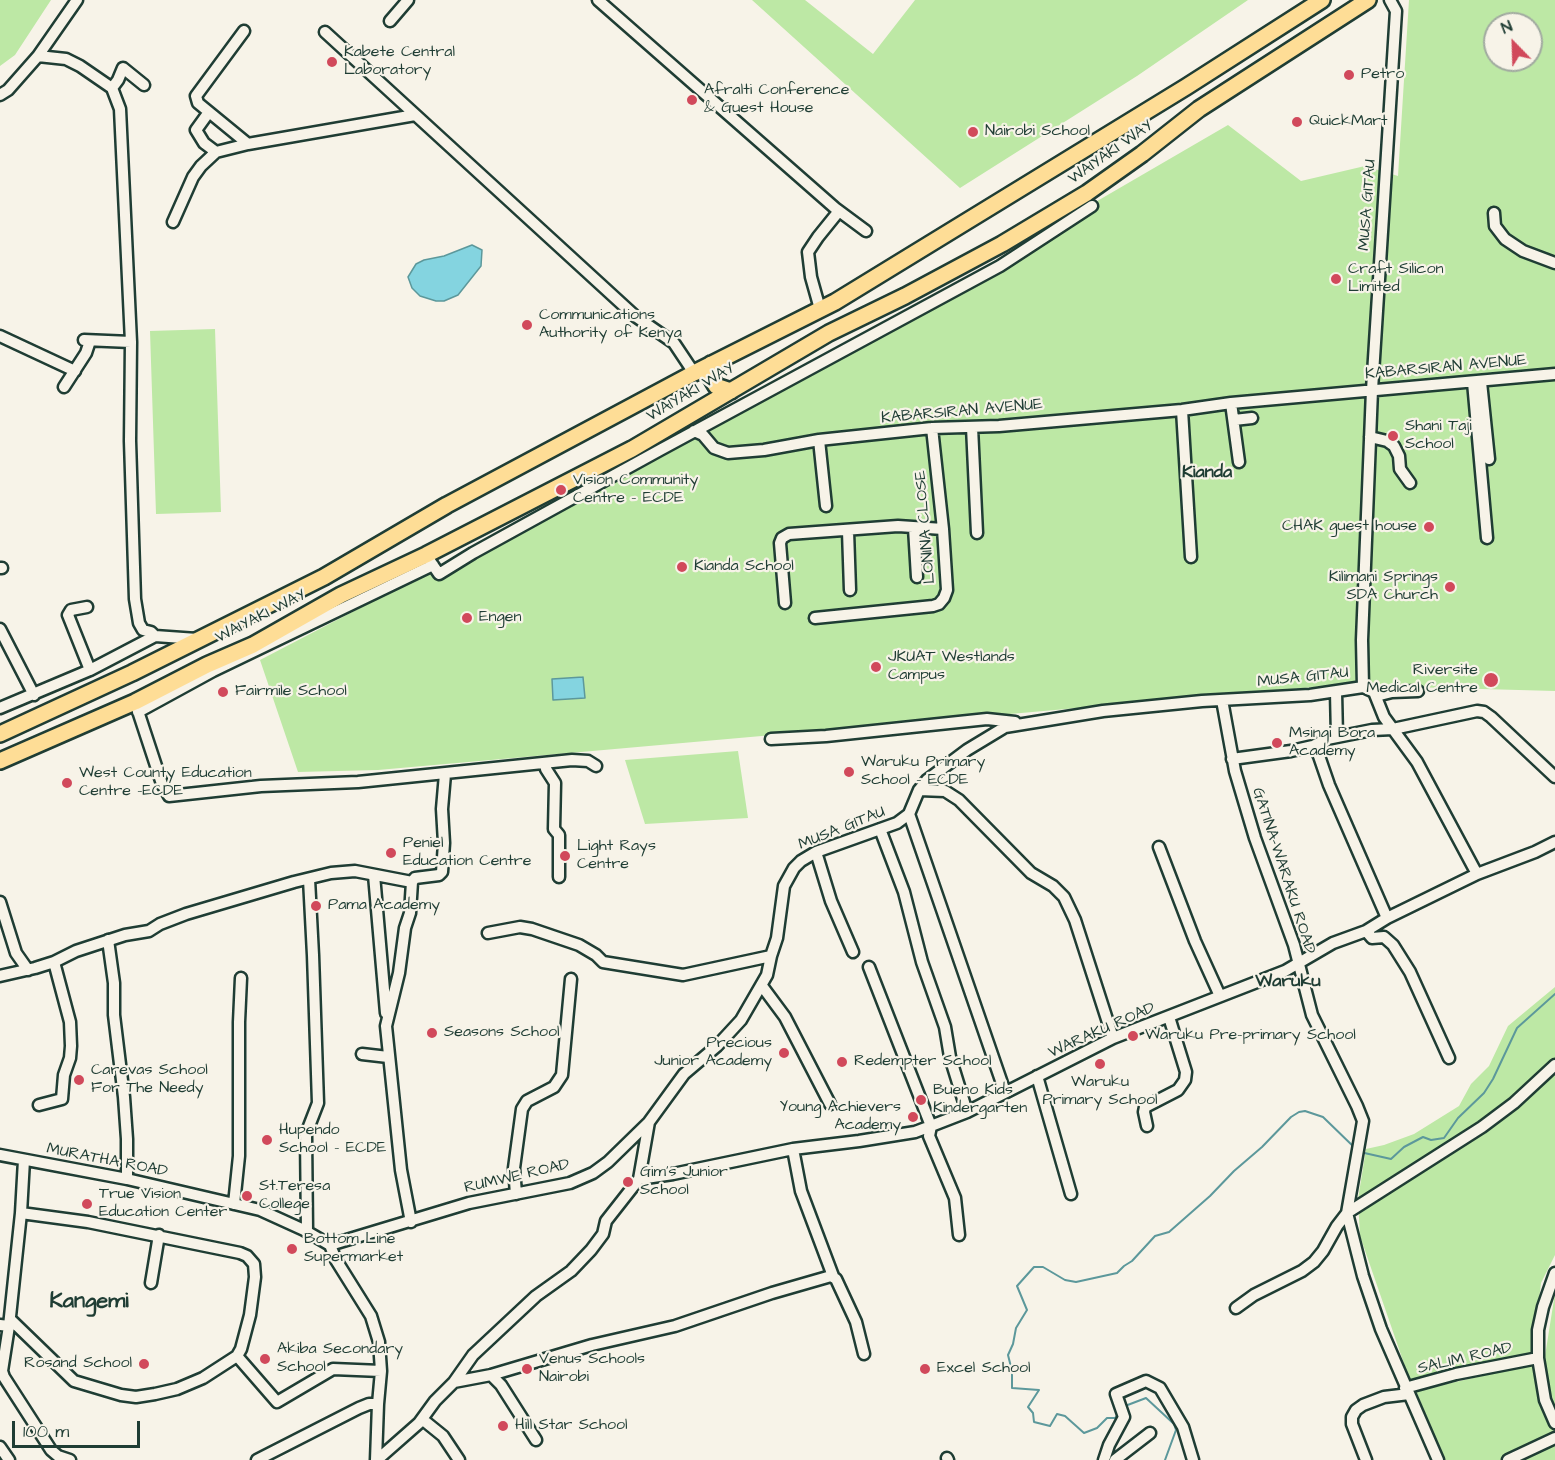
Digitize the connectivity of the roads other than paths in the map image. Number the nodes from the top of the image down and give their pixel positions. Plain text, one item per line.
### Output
1 (77, 0) edge
2 (408, 0) edge
3 (598, 0) edge
4 (1322, 0) edge
5 (1368, 0) edge
6 (1390, 0) edge
7 (390, 21) dead end
8 (244, 31) dead end
9 (325, 32) dead end
10 (38, 56) junction
11 (144, 86) dead end
12 (112, 88) junction
13 (0, 95) edge
14 (209, 112) junction
15 (415, 115) junction
16 (248, 144) junction
17 (216, 152) junction
18 (1092, 206) dead end
19 (839, 211) junction
20 (1494, 213) dead end
21 (173, 222) dead end
22 (866, 231) dead end
23 (1555, 262) edge
24 (823, 308) junction
25 (838, 328) junction
26 (0, 336) edge
27 (132, 342) junction
28 (711, 364) junction
29 (75, 371) junction
30 (694, 373) junction
31 (1555, 374) edge
32 (1477, 382) junction
33 (64, 387) dead end
34 (1372, 390) junction
35 (730, 391) junction
36 (1231, 403) junction
37 (1182, 410) junction
38 (686, 417) junction
39 (1252, 418) dead end
40 (1233, 420) junction
41 (972, 427) junction
42 (932, 428) junction
43 (694, 431) junction
44 (1370, 437) junction
45 (819, 440) junction
46 (1489, 459) dead end
47 (1239, 462) dead end
48 (1410, 483) dead end
49 (826, 506) dead end
50 (914, 528) junction
51 (944, 529) junction
52 (848, 531) junction
53 (977, 534) dead end
54 (1487, 538) dead end
55 (1191, 557) dead end
56 (429, 560) junction
57 (917, 577) dead end
58 (850, 590) dead end
59 (785, 603) dead end
60 (87, 607) dead end
61 (815, 618) dead end
62 (0, 629) edge
63 (155, 636) junction
64 (197, 639) junction
65 (90, 670) junction
66 (1363, 687) junction
67 (1418, 691) dead end
68 (1336, 692) junction
69 (34, 695) junction
70 (1376, 696) junction
71 (1222, 700) junction
72 (136, 707) junction
73 (0, 708) edge
74 (1024, 723) junction
75 (1393, 729) junction
76 (0, 734) edge
77 (1337, 737) junction
78 (771, 739) dead end
79 (1313, 746) junction
80 (1232, 759) junction
81 (0, 761) edge
82 (545, 763) junction
83 (596, 766) dead end
84 (445, 774) junction
85 (1555, 777) edge
86 (919, 790) junction
87 (909, 814) junction
88 (880, 829) junction
89 (1555, 842) edge
90 (1158, 847) dead end
91 (816, 852) junction
92 (1477, 874) junction
93 (374, 875) junction
94 (560, 877) dead end
95 (309, 879) junction
96 (412, 882) junction
97 (0, 902) edge
98 (1387, 918) junction
99 (1366, 931) junction
100 (488, 933) dead end
101 (108, 940) junction
102 (853, 952) dead end
103 (771, 956) junction
104 (54, 962) junction
105 (1297, 963) junction
106 (869, 967) dead end
107 (28, 970) junction
108 (767, 975) joint
109 (0, 976) edge
110 (241, 978) dead end
111 (571, 979) dead end
112 (762, 986) junction
113 (1220, 996) junction
114 (1169, 1017) junction
115 (387, 1019) junction
116 (1113, 1038) junction
117 (362, 1054) dead end
118 (388, 1057) junction
119 (1449, 1058) dead end
120 (1555, 1065) edge
121 (1037, 1076) junction
122 (1005, 1092) junction
123 (830, 1104) dead end
124 (39, 1106) dead end
125 (967, 1112) junction
126 (649, 1122) junction
127 (931, 1126) junction
128 (1147, 1126) dead end
129 (793, 1149) junction
130 (0, 1155) edge
131 (24, 1160) junction
132 (127, 1179) junction
133 (639, 1179) junction
134 (516, 1194) junction
135 (1071, 1194) dead end
136 (234, 1204) junction
137 (1347, 1213) junction
138 (21, 1214) junction
139 (411, 1222) junction
140 (307, 1231) junction
141 (159, 1235) junction
142 (959, 1235) dead end
143 (330, 1245) junction
144 (1555, 1273) edge
145 (833, 1276) junction
146 (151, 1283) dead end
147 (1236, 1308) dead end
148 (6, 1323) edge
149 (864, 1354) dead end
150 (237, 1356) junction
151 (1538, 1358) junction
152 (381, 1371) junction
153 (491, 1375) junction
154 (454, 1382) junction
155 (1407, 1391) junction
156 (378, 1404) junction
157 (422, 1419) junction
158 (1555, 1423) edge
159 (1150, 1433) dead end
160 (1555, 1438) edge
161 (536, 1440) dead end
162 (0, 1447) edge
163 (9, 1460) edge
164 (70, 1460) edge
165 (257, 1460) edge
166 (377, 1460) edge
167 (459, 1460) edge
168 (1104, 1460) edge
169 (1115, 1460) edge
170 (1193, 1460) edge
171 (1366, 1460) edge
172 (1438, 1460) edge
173 (1508, 1460) edge

1 - 10 street
2 - 7 street
3 - 19 street
4 - 24 highway, WAIYAKI WAY
5 - 25 highway, WAIYAKI WAY
6 - 34 street, MUSA GITAU
8 - 14 street
9 - 15 street
10 - 12 street
10 - 13 street
11 - 12 street
12 - 27 street
14 - 16 street
14 - 17 street
15 - 16 street
15 - 30 street
16 - 17 street
17 - 21 street
18 - 43 street
19 - 22 street
19 - 24 street
20 - 23 street
24 - 25 highway
24 - 28 highway, WAIYAKI WAY
25 - 35 highway, WAIYAKI WAY
26 - 29 street
27 - 29 street
27 - 63 street
28 - 30 highway, WAIYAKI WAY
28 - 35 highway
29 - 33 street
30 - 64 highway, WAIYAKI WAY
31 - 32 street, KABARSIRAN AVENUE
32 - 34 street, KABARSIRAN AVENUE
32 - 46 street
32 - 54 street
34 - 36 street, KABARSIRAN AVENUE
34 - 44 street, MUSA GITAU
35 - 38 highway, WAIYAKI WAY
36 - 37 street, KABARSIRAN AVENUE
36 - 40 street
37 - 41 street, KABARSIRAN AVENUE
37 - 55 street
38 - 43 street
38 - 56 highway, WAIYAKI WAY
39 - 40 street
40 - 47 street
41 - 42 street, KABARSIRAN AVENUE
41 - 53 street
42 - 45 street, KABARSIRAN AVENUE
42 - 51 street, LONINA CLOSE
43 - 45 street, KABARSIRAN AVENUE
43 - 56 street
44 - 48 street
44 - 66 street, MUSA GITAU
45 - 49 street
50 - 51 street
50 - 52 street
50 - 57 street
51 - 61 street, LONINA CLOSE
52 - 58 street
52 - 59 street
56 - 72 highway, WAIYAKI WAY
60 - 65 street
62 - 69 street
63 - 64 street
63 - 65 street
64 - 76 highway, WAIYAKI WAY
65 - 69 street
66 - 68 street, MUSA GITAU
66 - 70 street
67 - 70 street
68 - 71 street, MUSA GITAU
68 - 77 street
69 - 73 street
70 - 75 street
71 - 74 street, MUSA GITAU
71 - 80 street, GATINA-WARAKU ROAD
72 - 81 highway, WAIYAKI WAY
72 - 84 street
74 - 78 street
74 - 86 street, MUSA GITAU
75 - 77 street
75 - 85 street
75 - 92 street
77 - 79 street
79 - 80 street
79 - 98 street
80 - 105 street, GATINA-WARAKU ROAD
82 - 83 street
82 - 84 street
82 - 94 street
84 - 96 street
86 - 87 street, MUSA GITAU
86 - 116 street
87 - 88 street, MUSA GITAU
87 - 122 street
88 - 91 street, MUSA GITAU
88 - 125 street
89 - 92 street, WARAKU ROAD
90 - 113 street
91 - 102 street
91 - 103 street, MUSA GITAU
92 - 98 street, WARAKU ROAD
93 - 95 street
93 - 96 street
93 - 115 street
95 - 101 street
95 - 140 street
96 - 115 street
97 - 107 street
98 - 99 street, WARAKU ROAD
99 - 105 street, WARAKU ROAD
99 - 119 street
100 - 103 street
101 - 104 street
101 - 132 street
103 - 108 street, MUSA GITAU
104 - 107 street
104 - 124 street
105 - 113 street, WARAKU ROAD
105 - 137 street, GATINA-WARAKU ROAD
106 - 127 street
107 - 109 street
108 - 112 street, RUMWE ROAD
110 - 136 street
111 - 134 street
112 - 123 street
112 - 126 street, RUMWE ROAD
113 - 114 street, WARAKU ROAD
114 - 116 street, WARAKU ROAD
114 - 128 street
115 - 118 street
116 - 121 street, WARAKU ROAD
117 - 118 street
118 - 139 street
120 - 137 street
121 - 122 street, WARAKU ROAD
121 - 135 street
122 - 125 street, WARAKU ROAD
125 - 127 street, WARAKU ROAD
126 - 133 street
126 - 134 street, RUMWE ROAD
127 - 129 street, WARAKU ROAD
127 - 142 street
129 - 133 street, WARAKU ROAD
129 - 145 street
130 - 131 street, MURATHA ROAD
131 - 132 street, MURATHA ROAD
131 - 138 street
132 - 136 street, MURATHA ROAD
133 - 154 street
134 - 139 street, RUMWE ROAD
136 - 140 street, MURATHA ROAD
137 - 147 street
137 - 155 street, GATINA-WARAKU ROAD
138 - 141 street
138 - 148 street
139 - 143 street, RUMWE ROAD
140 - 143 street, MURATHA ROAD
141 - 146 street
141 - 150 street
143 - 152 street
144 - 151 street
145 - 149 street
145 - 153 street
148 - 150 street
148 - 164 street
150 - 152 street
151 - 155 street, SALIM ROAD
151 - 158 street
152 - 156 street
153 - 154 street
153 - 161 street
154 - 157 street
155 - 171 street
155 - 172 street, SALIM ROAD
156 - 165 street
156 - 166 street
157 - 166 street
157 - 167 street
159 - 169 street
160 - 173 street
162 - 163 street
168 - 170 street

